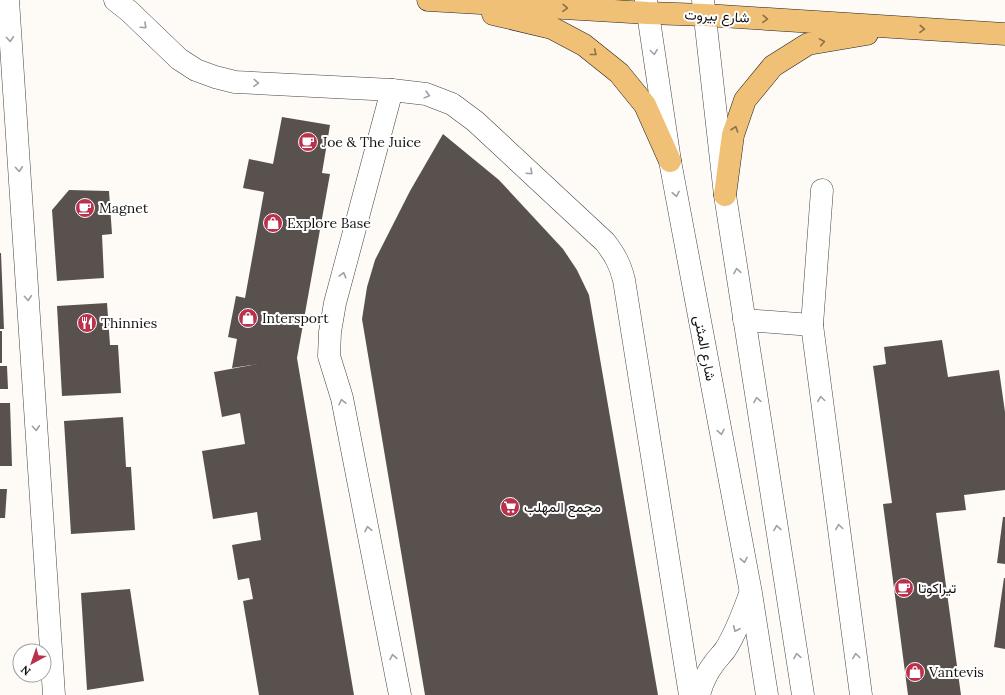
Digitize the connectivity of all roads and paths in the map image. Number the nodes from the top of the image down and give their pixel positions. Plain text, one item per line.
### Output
1 (8, 0) edge
2 (115, 0) edge
3 (434, 0) edge
4 (647, 7) edge
5 (704, 7) edge
6 (899, 28) junction
7 (1005, 34) edge
8 (392, 90) junction
9 (670, 161) junction
10 (822, 190) dead end
11 (725, 195) junction
12 (744, 320) junction
13 (812, 325) junction
14 (751, 593) junction
15 (54, 695) edge
16 (400, 695) edge
17 (690, 695) edge
18 (699, 695) edge
19 (767, 695) edge
20 (803, 695) edge
21 (861, 695) edge

1 -> 15 street
2 -> 8 street
3 -> 4 main road, شارع بيروت
3 -> 9 main road
4 - 5 main road, شارع بيروت
4 -> 9 street, شارع المثنى
5 -> 6 main road, شارع بيروت
5 - 11 street
6 -> 7 main road, شارع بيروت
11 -> 6 main road
16 -> 8 street
8 -> 17 street
9 -> 14 street, شارع المثنى
10 - 13 street
12 -> 11 street
12 - 13 street
20 -> 12 street
21 -> 13 street
14 -> 18 street
14 - 19 street, شارع المثنى

